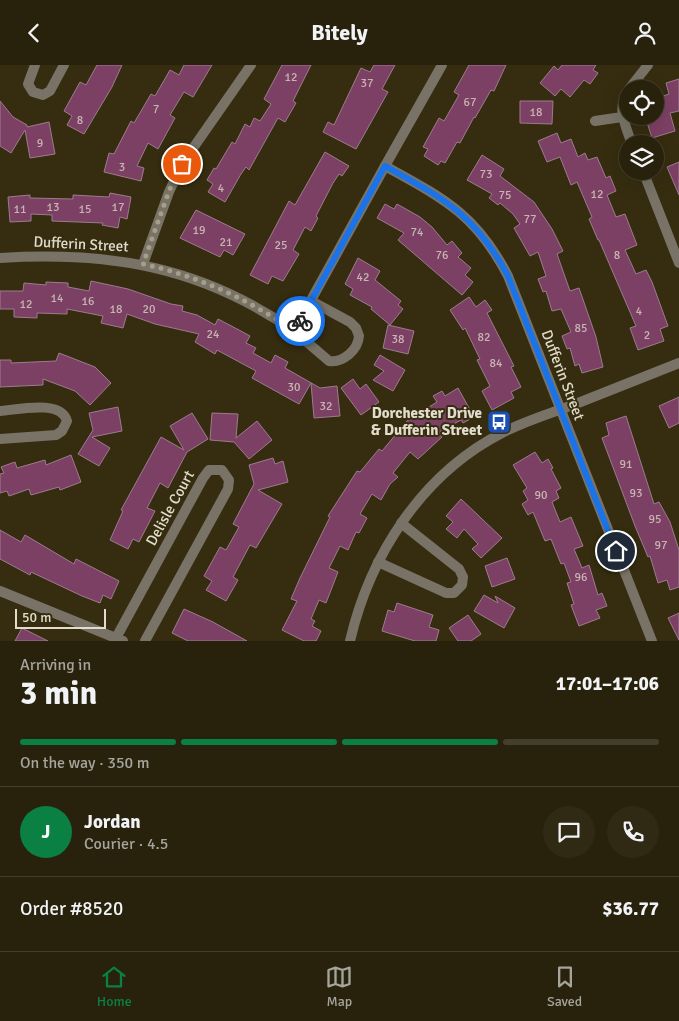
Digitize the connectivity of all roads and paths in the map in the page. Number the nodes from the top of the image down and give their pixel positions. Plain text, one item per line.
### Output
1 (35, 65) edge
2 (64, 65) edge
3 (251, 65) edge
4 (442, 65) edge
5 (648, 65) edge
6 (636, 80) edge
7 (619, 117) edge
8 (595, 121) dead end
9 (385, 166) junction
10 (647, 180) edge
11 (0, 258) edge
12 (679, 263) edge
13 (143, 264) junction
14 (311, 301) junction
15 (294, 331) junction
16 (679, 363) edge
17 (560, 409) junction
18 (0, 411) edge
19 (0, 439) edge
20 (402, 523) junction
21 (378, 562) junction
22 (0, 592) edge
23 (120, 640) edge
24 (145, 641) edge
25 (350, 641) edge
26 (652, 641) edge

1 - 2 street
3 - 13 street
4 - 9 street
5 - 6 street
7 - 8 street
9 - 14 street
9 - 17 street, Dufferin Street
10 - 12 street
11 - 13 street, Dufferin Street
13 - 15 street, Dufferin Street
14 - 15 street
14 - 15 street, Dufferin Street
16 - 17 street
17 - 20 street
17 - 26 street, Dufferin Street
18 - 19 street
20 - 21 street
20 - 21 street
21 - 25 street
22 - 23 street
23 - 24 street, Delisle Court

